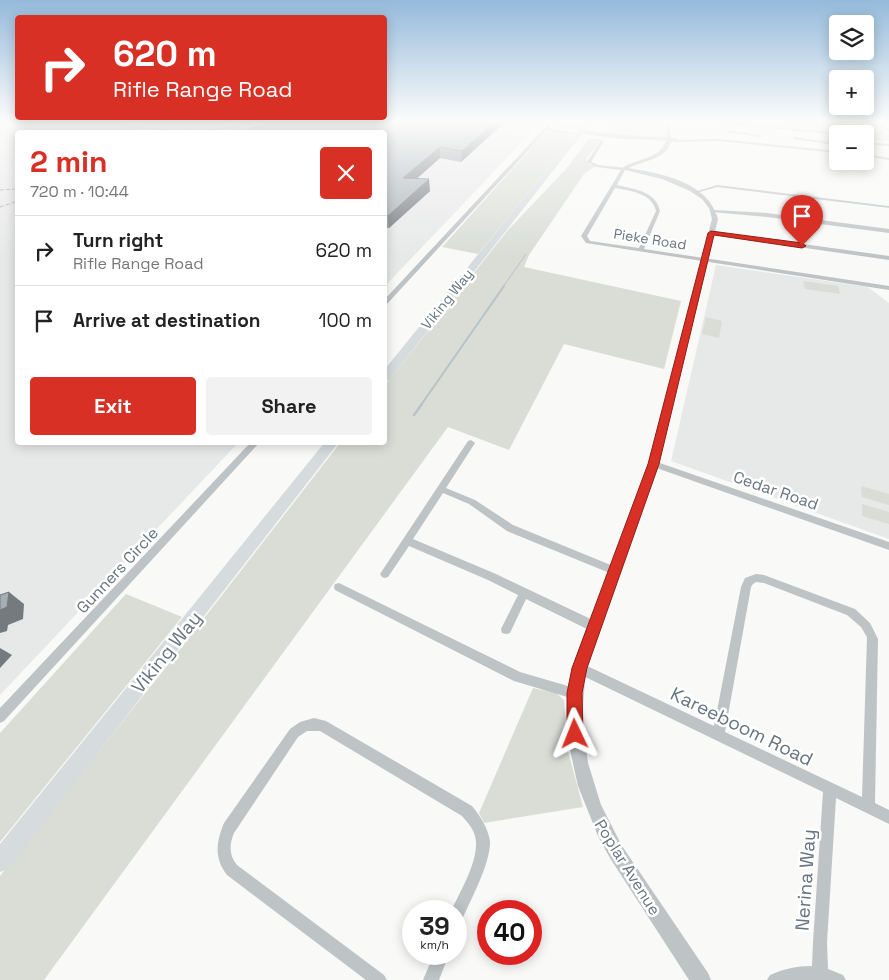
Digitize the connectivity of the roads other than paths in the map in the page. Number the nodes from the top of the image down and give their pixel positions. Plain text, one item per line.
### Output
1 (512, 166) edge
2 (553, 166) edge
3 (564, 166) edge
4 (596, 166) edge
5 (629, 166) edge
6 (624, 169) junction
7 (613, 186) junction
8 (696, 192) junction
9 (889, 207) edge
10 (714, 211) junction
11 (509, 221) junction
12 (889, 231) edge
13 (711, 233) junction
14 (642, 250) junction
15 (889, 258) edge
16 (705, 260) junction
17 (889, 288) edge
18 (387, 301) edge
19 (387, 374) edge
20 (471, 443) dead end
21 (253, 445) edge
22 (331, 445) edge
23 (654, 464) junction
24 (441, 489) junction
25 (406, 541) junction
26 (889, 546) edge
27 (615, 571) junction
28 (385, 574) dead end
29 (339, 586) dead end
30 (524, 593) junction
31 (595, 627) junction
32 (506, 629) dead end
33 (579, 668) junction
34 (574, 693) junction
35 (0, 717) edge
36 (718, 735) junction
37 (830, 789) junction
38 (868, 807) junction
39 (889, 817) edge
40 (0, 861) edge
41 (463, 900) edge
42 (437, 965) edge
43 (820, 974) junction
44 (379, 980) edge
45 (431, 980) edge
46 (701, 980) edge
47 (775, 980) edge
48 (838, 980) edge

1 - 18 street
2 - 11 main road, Viking Way
3 - 11 main road, Viking Way
4 - 6 street
5 - 6 street
6 - 7 street
6 - 8 street
7 - 14 street
7 - 14 street, Pieke Road
8 - 9 street
8 - 10 street
10 - 12 street
10 - 13 street, Poplar Avenue
11 - 19 main road, Viking Way
13 - 15 street
13 - 16 street, Poplar Avenue
14 - 16 street, Pieke Road
16 - 17 street, Pieke Road
16 - 23 street, Poplar Avenue
20 - 24 street
21 - 35 street, Gunners Circle
22 - 40 main road, Viking Way
23 - 26 street, Cedar Road
23 - 27 street, Poplar Avenue
24 - 25 street
24 - 27 street
25 - 28 street
25 - 30 street
27 - 31 street, Poplar Avenue
29 - 34 street
30 - 31 street
30 - 32 street
31 - 33 street, Poplar Avenue
33 - 34 street, Poplar Avenue
33 - 36 street, Kareeboom Road
34 - 46 street, Poplar Avenue
36 - 37 street, Kareeboom Road
36 - 38 street
37 - 38 street, Kareeboom Road
37 - 43 street, Nerina Way
38 - 39 street, Kareeboom Road
41 - 44 street
42 - 45 street
43 - 47 street
43 - 48 street

